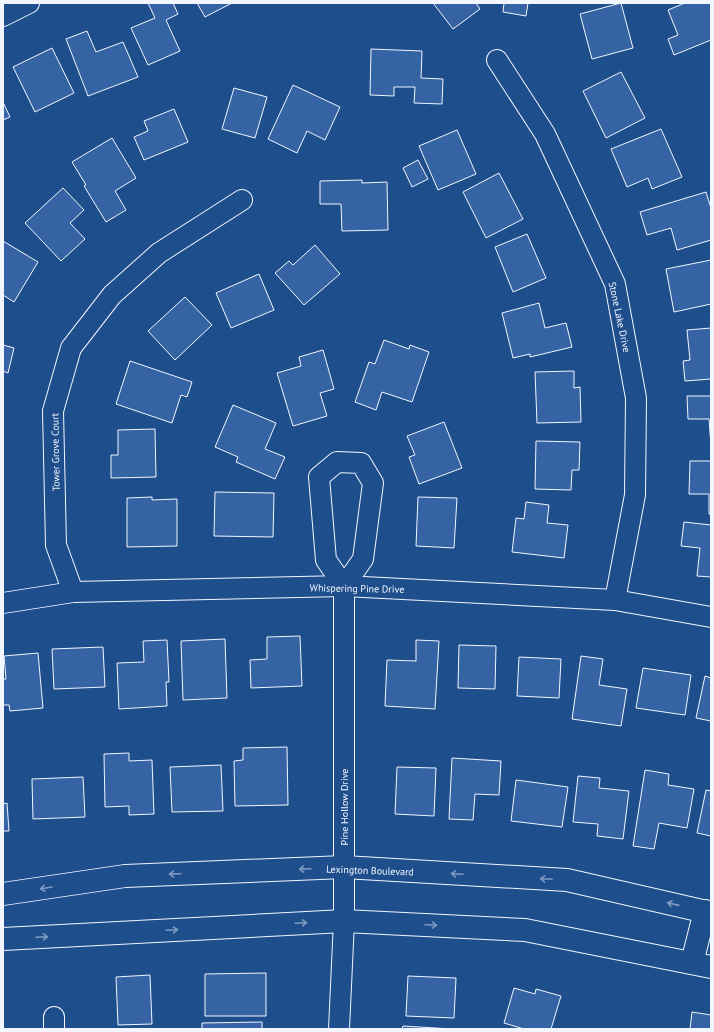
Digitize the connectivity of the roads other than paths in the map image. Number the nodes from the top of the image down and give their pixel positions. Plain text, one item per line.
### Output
1 (28, 3) edge
2 (3, 16) edge
3 (497, 60) dead end
4 (242, 200) dead end
5 (344, 586) junction
6 (73, 592) junction
7 (614, 600) junction
8 (3, 603) edge
9 (711, 617) edge
10 (344, 867) junction
11 (3, 894) edge
12 (708, 912) edge
13 (344, 921) junction
14 (3, 940) edge
15 (702, 965) edge
16 (339, 1029) edge

1 - 2 street
3 - 7 street, Stone Lake Drive
4 - 6 street, Tower Grove Court
5 - 5 street
5 - 6 street, Whispering Pine Drive
5 - 7 street, Whispering Pine Drive
5 - 10 street, Pine Hollow Drive
6 - 8 street, Whispering Pine Drive
7 - 9 street, Whispering Pine Drive
10 -> 11 street, Lexington Boulevard
12 -> 10 street, Lexington Boulevard
10 - 13 street, Pine Hollow Drive
12 - 15 street
14 -> 13 street
13 -> 15 street
13 - 16 street, Pine Hollow Drive

